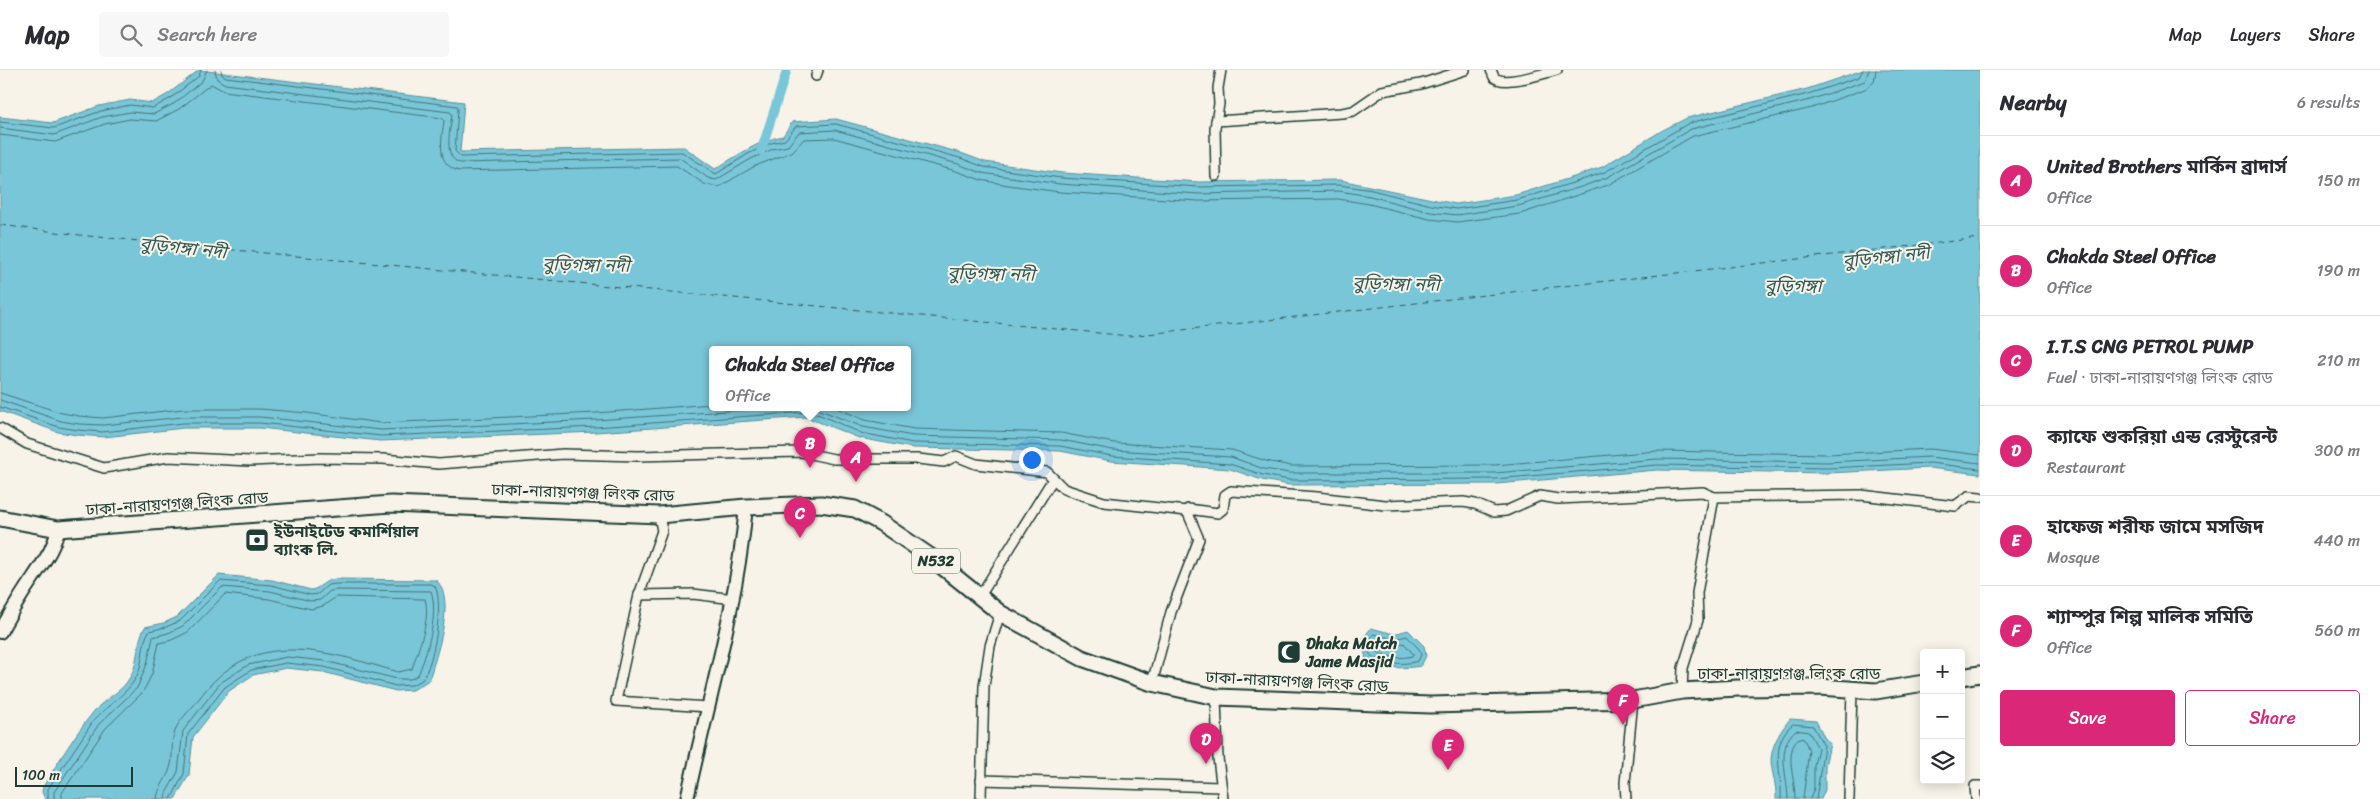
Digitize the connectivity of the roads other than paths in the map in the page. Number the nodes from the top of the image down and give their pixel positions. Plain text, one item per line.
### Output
1 (1222, 70) edge
2 (1465, 70) edge
3 (1491, 70) edge
4 (1557, 70) edge
5 (1216, 121) junction
6 (1216, 176) dead end
7 (0, 428) edge
8 (1054, 479) junction
9 (1714, 497) junction
10 (1980, 497) edge
11 (746, 507) junction
12 (1187, 512) junction
13 (660, 515) junction
14 (0, 518) edge
15 (58, 529) junction
16 (639, 595) junction
17 (980, 596) junction
18 (734, 599) junction
19 (1000, 613) junction
20 (0, 632) edge
21 (1980, 674) edge
22 (1965, 676) edge
23 (1152, 683) junction
24 (1920, 684) edge
25 (1852, 690) junction
26 (1682, 691) junction
27 (1216, 697) junction
28 (1633, 700) junction
29 (708, 707) junction
30 (981, 780) junction
31 (1980, 786) edge
32 (1221, 787) junction
33 (687, 799) edge
34 (981, 799) edge
35 (1223, 799) edge
36 (1626, 799) edge
37 (1849, 799) edge
38 (1976, 799) edge

1 - 5 street
2 - 5 street
3 - 4 street
5 - 6 street
7 - 8 street
8 - 12 street
8 - 17 street
9 - 10 street
9 - 12 street
9 - 26 street
11 - 13 highway, ঢাকা-নারায়ণগঞ্জ লিংক রোড / N532
11 - 17 highway, ঢাকা-নারায়ণগঞ্জ লিংক রোড / N532
11 - 18 street
12 - 23 street
13 - 15 highway, ঢাকা-নারায়ণগঞ্জ লিংক রোড / N532
13 - 16 street
14 - 15 highway, ঢাকা-নারায়ণগঞ্জ লিংক রোড / N532
15 - 20 street
16 - 18 street
16 - 29 street
17 - 19 highway, ঢাকা-নারায়ণগঞ্জ লিংক রোড / N532
18 - 29 street
19 - 23 highway, ঢাকা-নারায়ণগঞ্জ লিংক রোড / N532
19 - 30 street
21 - 22 highway
23 - 27 highway, ঢাকা-নারায়ণগঞ্জ লিংক রোড / N532
24 - 25 highway, ঢাকা-নারায়ণগঞ্জ লিংক রোড / N532
25 - 26 highway, ঢাকা-নারায়ণগঞ্জ লিংক রোড / N532
25 - 37 street
26 - 28 highway, ঢাকা-নারায়ণগঞ্জ লিংক রোড / N532
27 - 28 highway, ঢাকা-নারায়ণগঞ্জ লিংক রোড / N532
27 - 32 street
28 - 36 street
29 - 33 street
30 - 32 street
30 - 34 street
31 - 38 street
32 - 35 street

